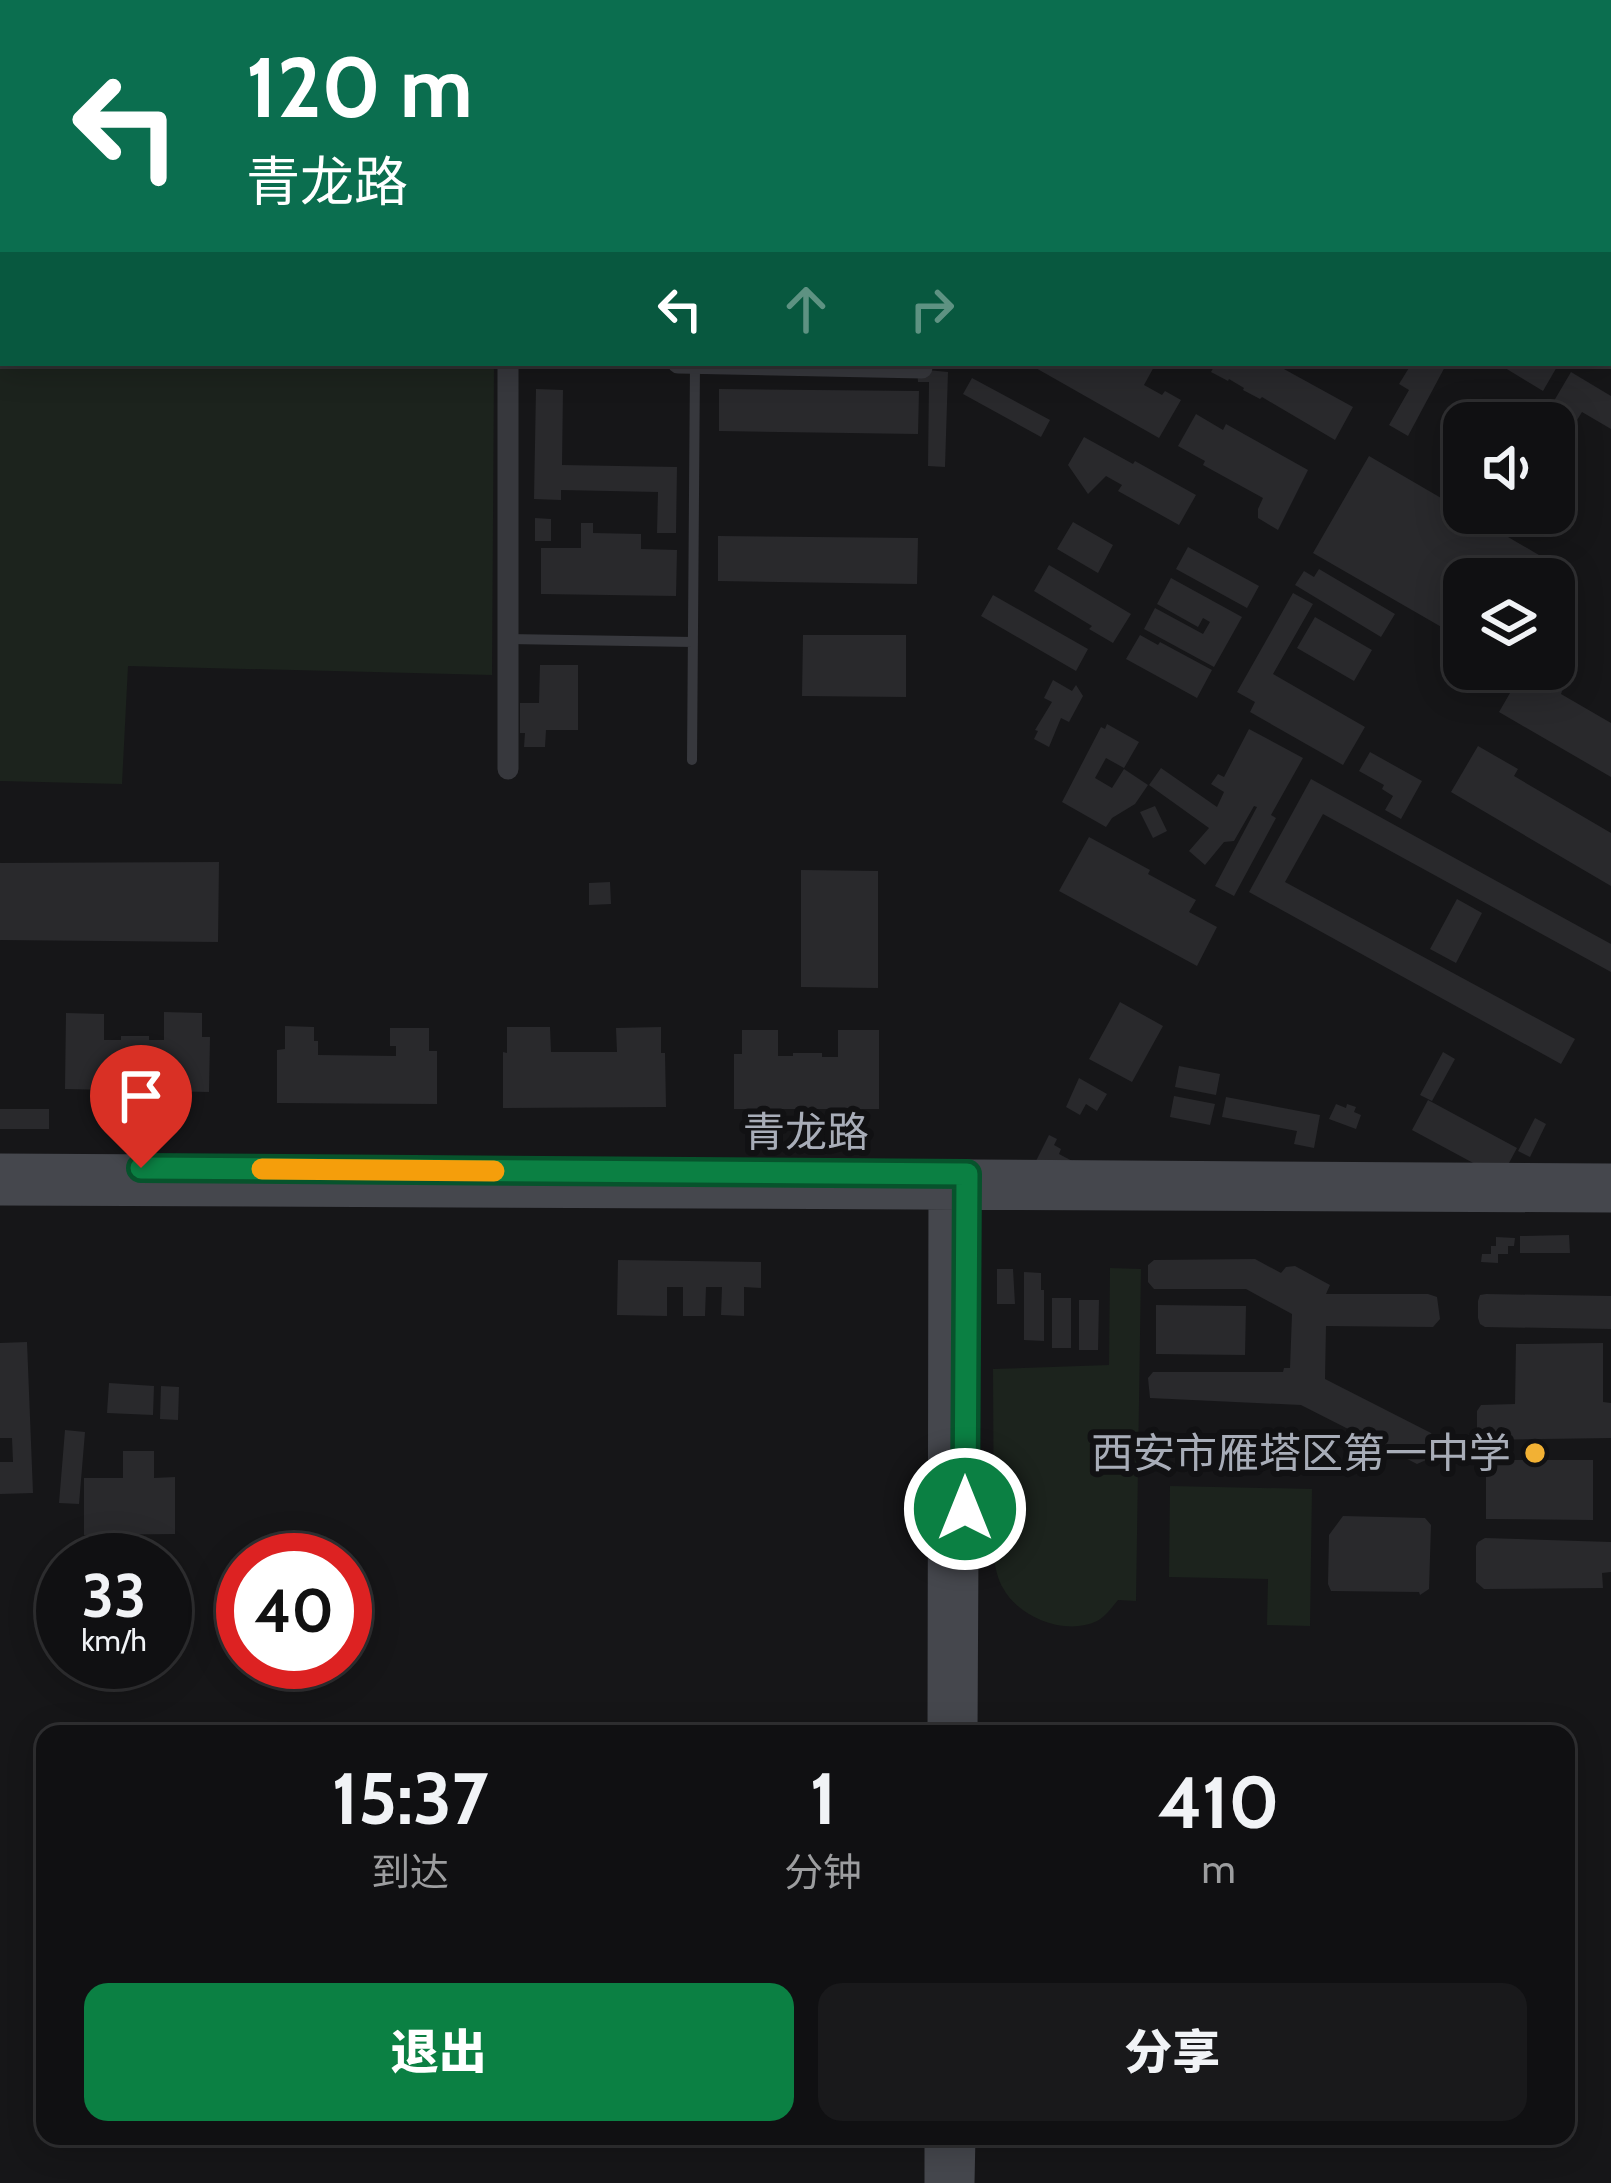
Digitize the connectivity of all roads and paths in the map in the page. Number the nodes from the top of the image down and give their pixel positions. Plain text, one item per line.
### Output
1 (508, 366) edge
2 (695, 366) edge
3 (831, 366) edge
4 (922, 368) dead end
5 (508, 639) junction
6 (693, 642) junction
7 (692, 760) dead end
8 (508, 769) dead end
9 (0, 1167) edge
10 (1611, 1178) edge
11 (955, 1184) junction
12 (0, 1192) edge
13 (1611, 1198) edge
14 (940, 1725) edge
15 (964, 1725) edge
16 (938, 2145) edge
17 (962, 2145) edge
18 (938, 2183) edge
19 (961, 2183) edge

1 - 5 street
2 - 6 lane
3 - 4 street
5 - 6 lane
5 - 8 street
6 - 7 lane
9 - 11 street, 青龙路
10 - 11 street, 青龙路
11 - 12 street, 青龙路
11 - 13 street, 青龙路
11 - 14 street
11 - 15 street
16 - 18 street
17 - 19 street

